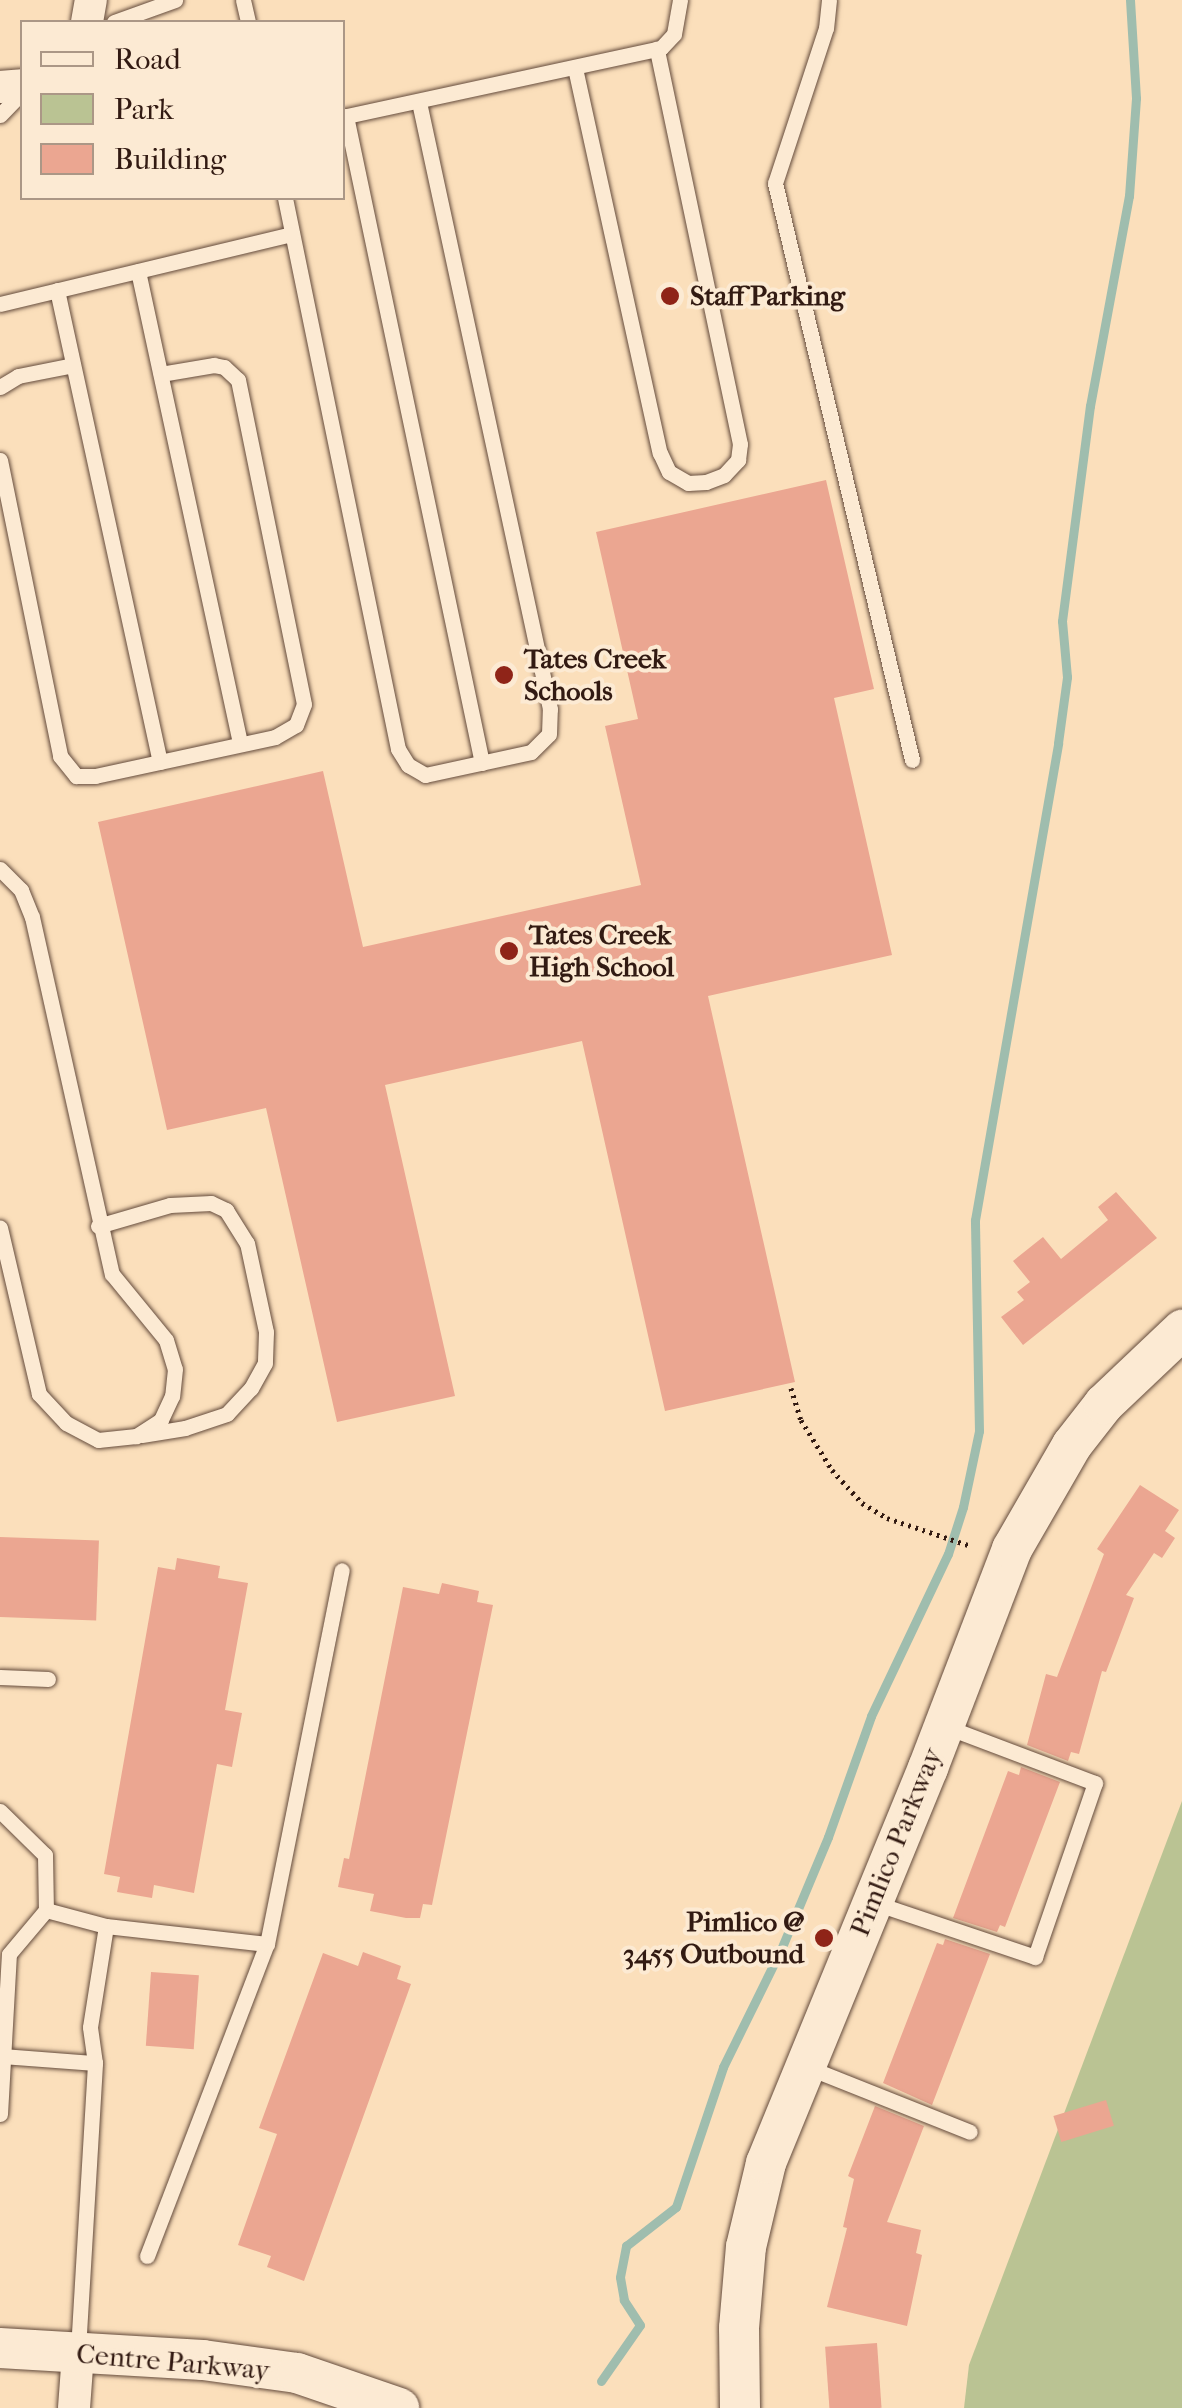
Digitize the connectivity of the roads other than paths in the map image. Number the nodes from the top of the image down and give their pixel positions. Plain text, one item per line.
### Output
1 (174, 0) edge
2 (680, 0) edge
3 (829, 0) edge
4 (119, 20) edge
5 (657, 49) junction
6 (575, 68) junction
7 (20, 90) edge
8 (419, 102) junction
9 (0, 114) edge
10 (345, 117) edge
11 (345, 122) edge
12 (285, 200) edge
13 (292, 234) junction
14 (138, 271) junction
15 (57, 290) junction
16 (0, 304) edge
17 (73, 365) junction
18 (160, 374) junction
19 (0, 387) edge
20 (0, 460) edge
21 (240, 744) junction
22 (912, 760) dead end
23 (160, 762) junction
24 (482, 763) junction
25 (0, 869) edge
26 (98, 1226) junction
27 (0, 1228) edge
28 (1182, 1330) edge
29 (136, 1436) junction
30 (342, 1570) dead end
31 (0, 1677) edge
32 (48, 1679) dead end
33 (943, 1726) junction
34 (0, 1810) edge
35 (872, 1902) junction
36 (46, 1910) junction
37 (106, 1926) junction
38 (268, 1944) junction
39 (3, 2056) junction
40 (95, 2063) junction
41 (803, 2066) junction
42 (0, 2114) edge
43 (970, 2132) dead end
44 (147, 2256) dead end
45 (0, 2348) edge
46 (78, 2354) junction
47 (74, 2408) edge
48 (399, 2408) edge
49 (740, 2408) edge

1 - 4 lane
2 - 5 lane
3 - 22 lane
5 - 6 lane
5 - 6 lane
6 - 8 lane
7 - 9 lane
8 - 10 lane
8 - 24 lane
11 - 24 lane
12 - 13 lane
13 - 14 lane
13 - 24 lane
14 - 15 lane
14 - 18 lane
15 - 16 lane
15 - 17 lane
17 - 19 lane
17 - 23 lane
18 - 21 lane
18 - 21 lane
20 - 23 lane
21 - 23 lane
25 - 26 lane
26 - 29 lane
26 - 29 lane
27 - 29 lane
28 - 33 street, Pimlico Parkway
30 - 38 lane
31 - 32 lane
33 - 35 street, Pimlico Parkway
33 - 35 lane
34 - 36 lane
35 - 41 street, Pimlico Parkway
36 - 37 lane
36 - 39 lane
37 - 38 lane
37 - 40 lane
38 - 44 lane
39 - 40 lane
39 - 42 lane
40 - 46 lane
41 - 43 lane
41 - 49 street, Pimlico Parkway
45 - 46 street, Centre Parkway
46 - 47 street
46 - 48 street, Centre Parkway

